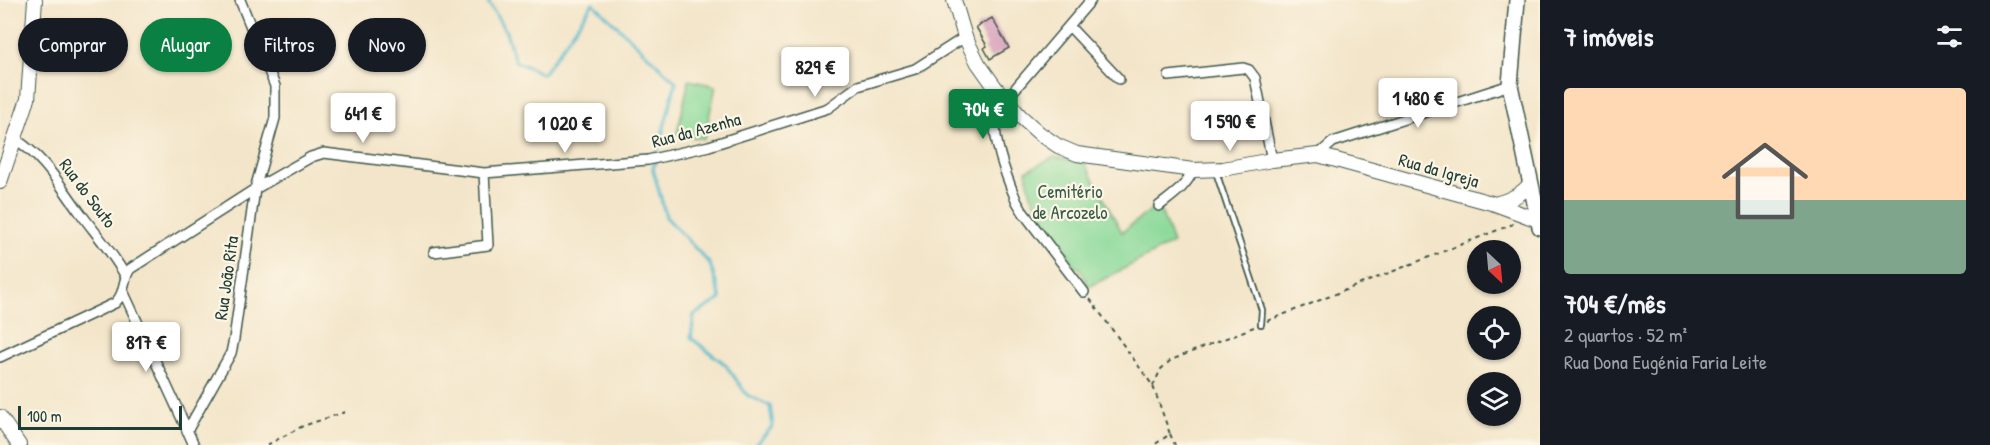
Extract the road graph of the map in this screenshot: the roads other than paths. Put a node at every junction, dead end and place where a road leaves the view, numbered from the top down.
1 (35, 0) edge
2 (240, 0) edge
3 (956, 0) edge
4 (1091, 0) edge
5 (1517, 0) edge
6 (1069, 26) junction
7 (965, 37) junction
8 (1169, 76) dead end
9 (1119, 79) dead end
10 (1510, 85) junction
11 (1006, 99) junction
12 (15, 139) junction
13 (1318, 155) junction
14 (1272, 160) junction
15 (1215, 169) junction
16 (1193, 170) junction
17 (484, 173) junction
18 (0, 182) edge
19 (1530, 184) junction
20 (255, 189) junction
21 (1495, 204) junction
22 (1159, 206) dead end
23 (1534, 221) edge
24 (434, 252) dead end
25 (125, 275) junction
26 (123, 291) junction
27 (1084, 292) road end
28 (1261, 324) road end
29 (0, 357) edge
30 (0, 417) edge
31 (188, 431) junction
32 (19, 445) edge
33 (194, 445) edge

1 - 12 street
2 - 20 street, Rua João Rita
3 - 7 street, Rua da Igreja
4 - 6 street
5 - 10 main road
6 - 9 street
6 - 11 street
7 - 11 street, Rua da Igreja
7 - 17 street, Rua da Azenha
8 - 14 street
10 - 13 street
10 - 19 main road
11 - 16 street, Rua da Igreja
11 - 27 street
12 - 18 street
12 - 25 street, Rua do Souto
13 - 14 street, Rua da Igreja
13 - 21 street, Rua da Igreja
14 - 15 street, Rua da Igreja
15 - 16 street, Rua da Igreja
15 - 28 lane
16 - 22 street
17 - 20 street, Rua da Azenha
17 - 24 street
19 - 21 street, Rua da Igreja
19 - 23 main road
20 - 25 street, Rua da Azenha
20 - 31 street, Rua João Rita
21 - 23 street, Rua da Igreja
25 - 26 street
26 - 29 street
26 - 31 street
30 - 32 street
31 - 33 street

